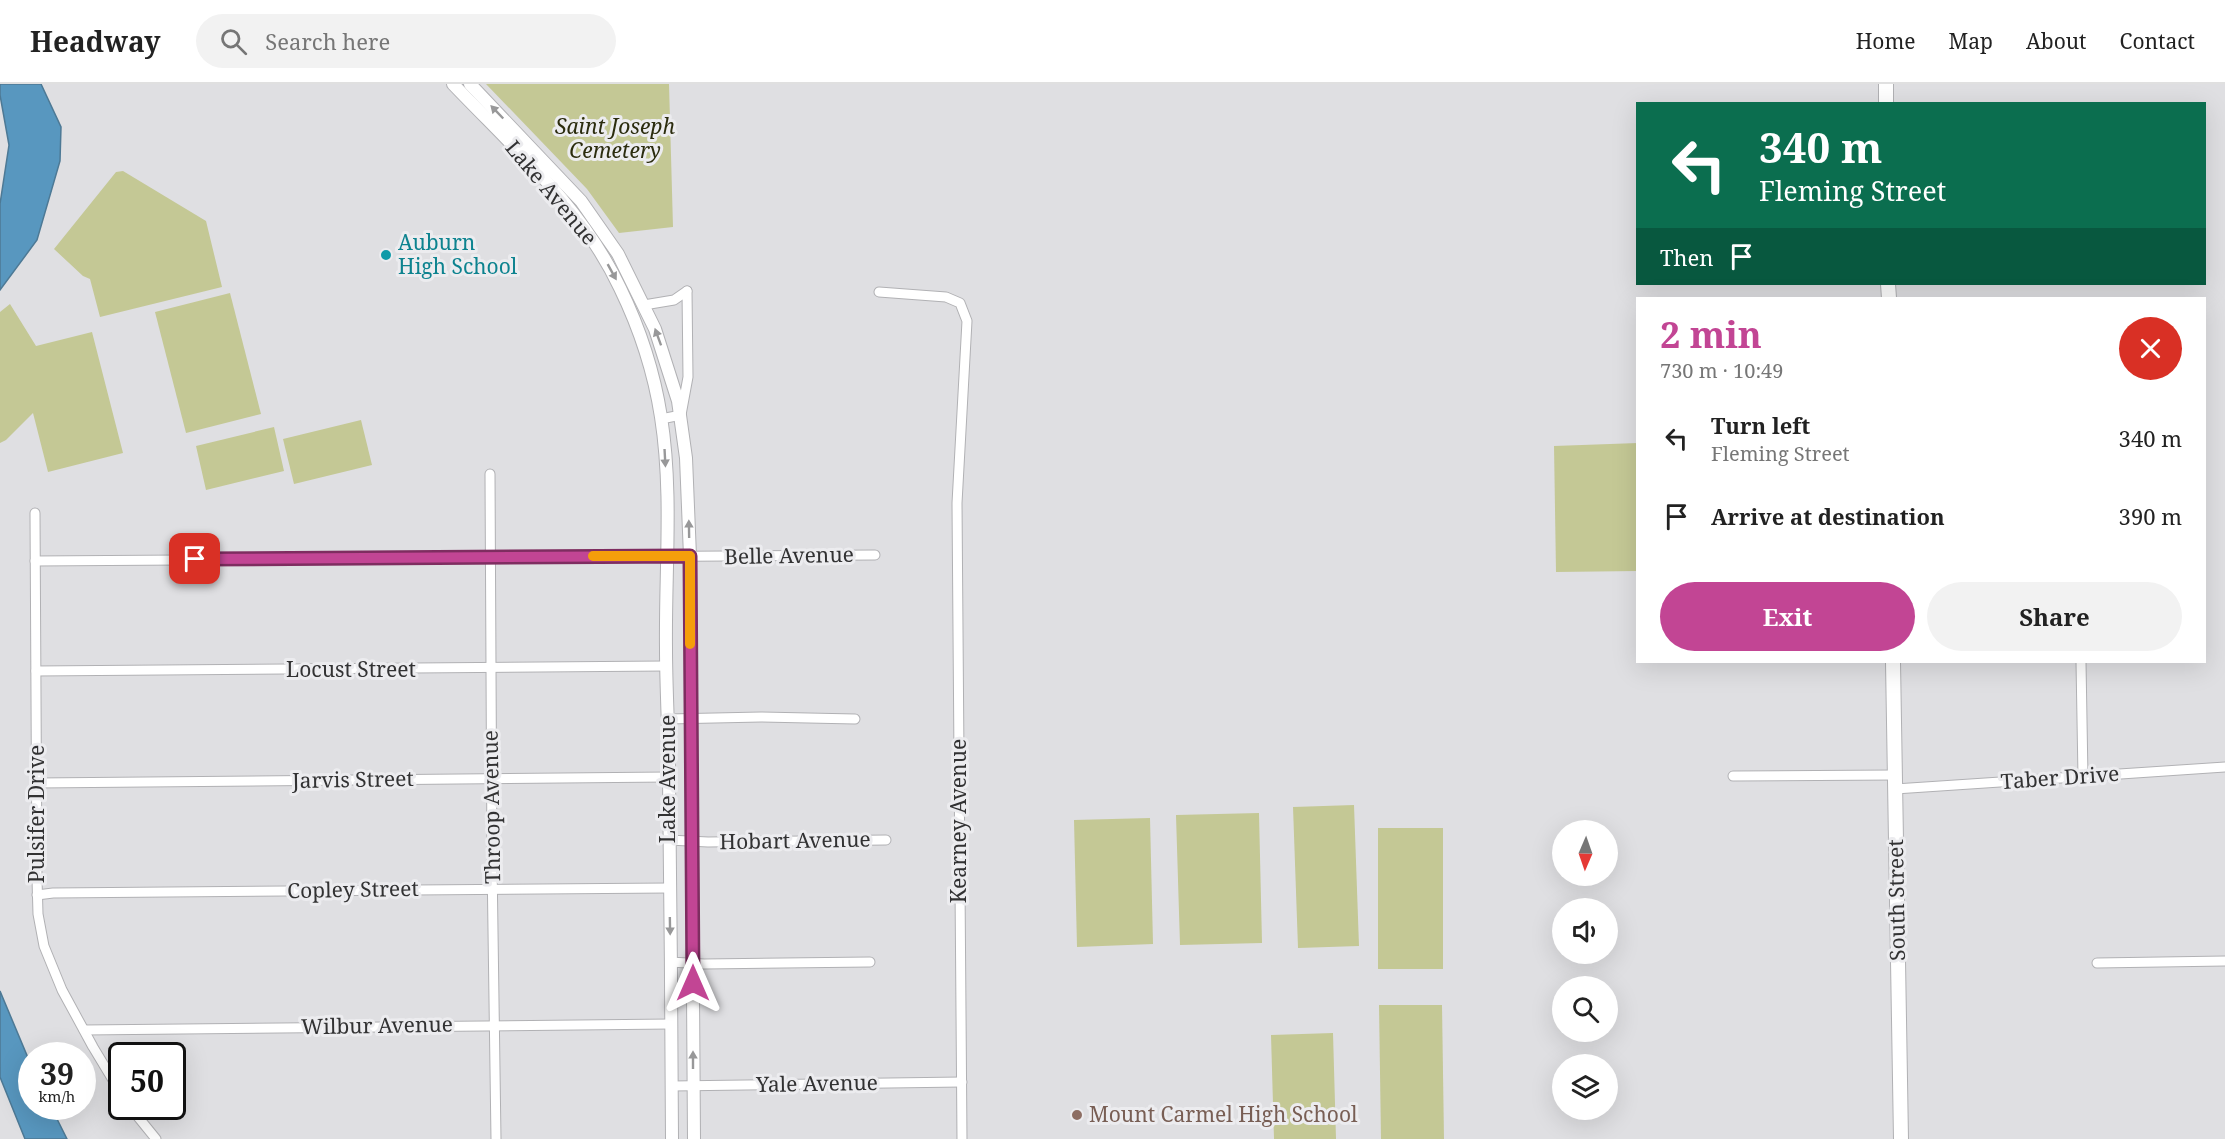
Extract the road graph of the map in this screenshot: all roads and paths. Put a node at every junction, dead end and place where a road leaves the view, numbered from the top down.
1 (453, 84) edge
2 (470, 84) edge
3 (1886, 84) edge
4 (1886, 102) edge
5 (879, 292) dead end
6 (644, 305) junction
7 (681, 415) junction
8 (661, 418) junction
9 (490, 474) dead end
10 (35, 513) dead end
11 (875, 555) dead end
12 (667, 556) junction
13 (690, 556) junction
14 (492, 557) junction
15 (36, 561) junction
16 (1893, 663) edge
17 (2081, 663) edge
18 (666, 666) junction
19 (491, 669) junction
20 (36, 671) junction
21 (691, 718) junction
22 (668, 719) junction
23 (855, 719) dead end
24 (2225, 767) edge
25 (1733, 776) dead end
26 (669, 777) junction
27 (2083, 777) junction
28 (492, 779) junction
29 (1895, 782) junction
30 (37, 783) junction
31 (669, 840) junction
32 (886, 840) dead end
33 (692, 842) junction
34 (669, 888) junction
35 (493, 890) junction
36 (37, 895) junction
37 (2225, 961) edge
38 (670, 962) junction
39 (870, 962) dead end
40 (693, 963) junction
41 (2097, 963) dead end
42 (671, 1024) junction
43 (495, 1025) junction
44 (84, 1030) junction
45 (108, 1071) edge
46 (962, 1082) junction
47 (694, 1085) junction
48 (672, 1086) junction
49 (141, 1120) edge
50 (156, 1139) edge
51 (496, 1139) edge
52 (672, 1139) edge
53 (694, 1139) edge
54 (962, 1139) edge
55 (1901, 1139) edge

1 -> 8 main road, Lake Avenue
6 -> 2 main road, Lake Avenue
3 - 4 main road
5 - 46 street, Kearney Avenue
7 -> 6 main road, Lake Avenue
6 - 7 street, Lake Avenue
7 - 8 street
13 -> 7 main road, Lake Avenue
8 -> 12 main road, Lake Avenue
9 - 14 street, Throop Avenue
10 - 15 street, Pulsifer Drive
11 - 13 street, Belle Avenue
12 - 13 street, Belle Avenue
12 - 14 street, Belle Avenue
12 - 18 main road, Lake Avenue
13 - 21 main road, Lake Avenue
14 - 15 street, Belle Avenue
14 - 19 street, Throop Avenue
15 - 20 street, Pulsifer Drive
16 - 29 main road, South Street
17 - 27 street
18 - 19 street, Locust Street
18 - 22 main road, Lake Avenue
19 - 20 street, Locust Street
19 - 28 street, Throop Avenue
20 - 30 street, Pulsifer Drive
21 - 22 street
21 - 23 street
21 - 33 main road, Lake Avenue
22 - 26 main road, Lake Avenue
24 - 27 street, Taber Drive
25 - 29 street, Taber Drive
26 - 28 street, Jarvis Street
26 - 31 main road, Lake Avenue
27 - 29 street, Taber Drive
28 - 30 street, Jarvis Street
28 - 35 street, Throop Avenue
29 - 55 main road, South Street
30 - 36 street, Pulsifer Drive
31 - 33 street, Hobart Avenue
31 - 34 main road, Lake Avenue
32 - 33 street, Hobart Avenue
33 - 40 main road, Lake Avenue
34 - 35 street, Copley Street
34 -> 38 main road, Lake Avenue
35 - 36 street, Copley Street
35 - 43 street, Throop Avenue
36 - 44 street, Pulsifer Drive
37 - 41 street
38 - 40 street
38 - 42 main road, Lake Avenue
39 - 40 street
47 -> 40 main road, Lake Avenue
42 - 43 street, Wilbur Avenue
42 - 48 main road, Lake Avenue
43 - 44 street, Wilbur Avenue
43 - 51 street, Throop Avenue
44 - 45 street, Pulsifer Drive
46 - 47 street, Yale Avenue
46 - 54 street, Kearney Avenue
47 - 48 street, Yale Avenue
47 - 53 main road, Lake Avenue
48 - 52 main road, Lake Avenue
49 - 50 street

